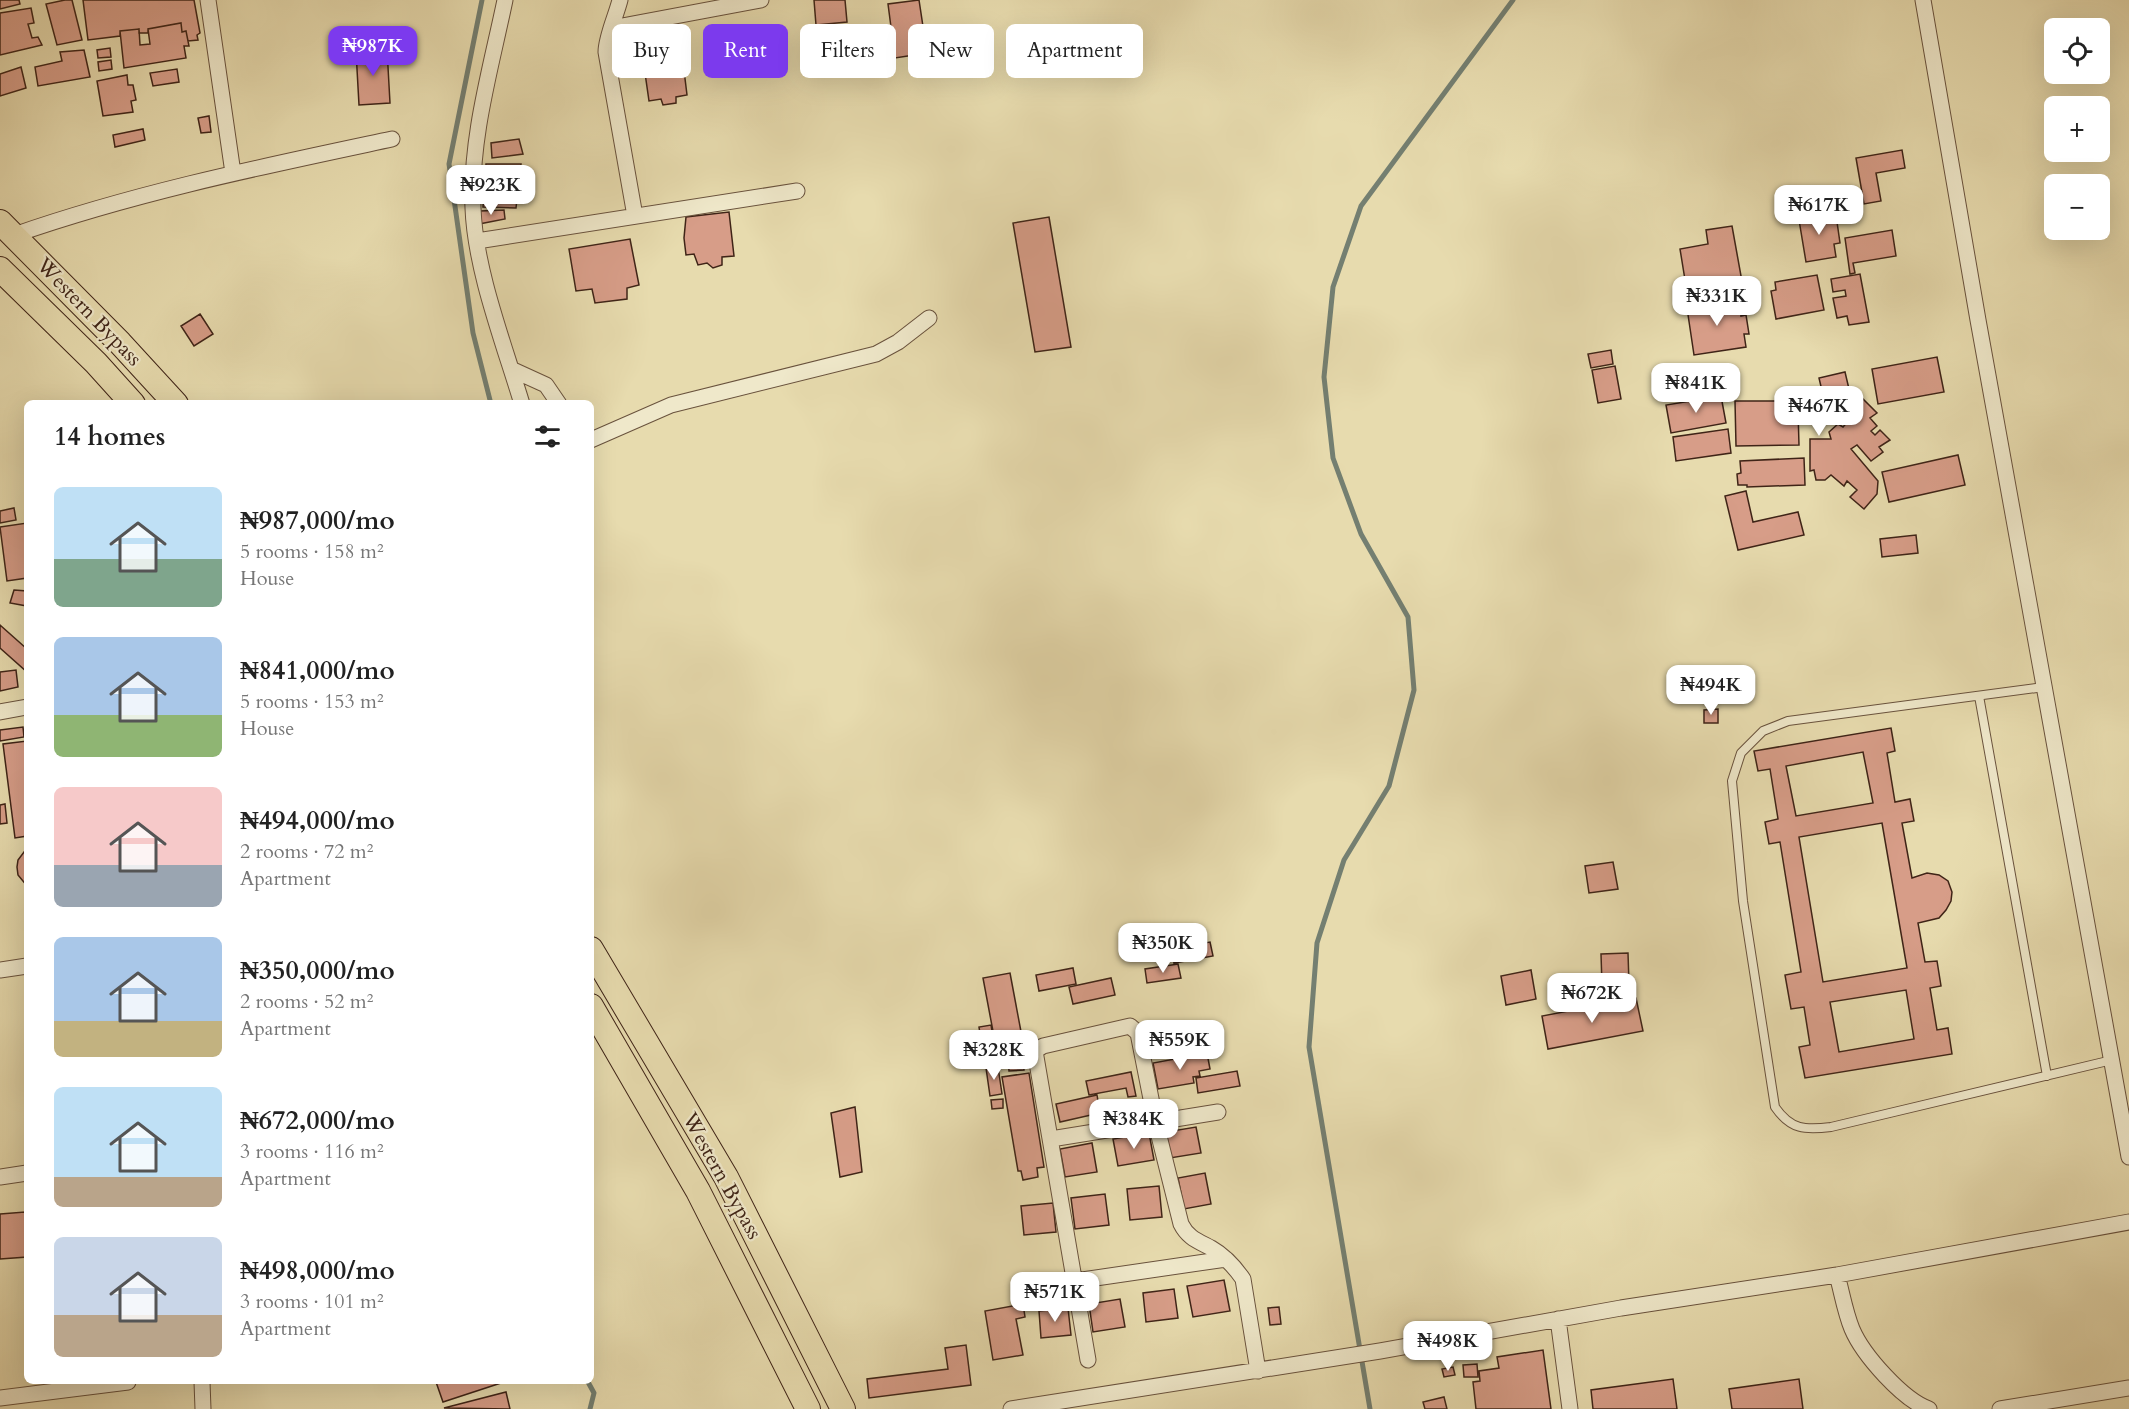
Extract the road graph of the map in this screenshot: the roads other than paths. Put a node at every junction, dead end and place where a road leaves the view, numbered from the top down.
1 (208, 0) edge
2 (505, 0) edge
3 (620, 0) edge
4 (761, 0) edge
5 (1923, 0) edge
6 (611, 32) junction
7 (392, 139) dead end
8 (233, 173) junction
9 (797, 191) dead end
10 (635, 216) junction
11 (7, 229) edge
12 (477, 241) junction
13 (0, 269) edge
14 (929, 318) dead end
15 (511, 369) junction
16 (129, 400) edge
17 (172, 400) edge
18 (521, 400) edge
19 (556, 400) edge
20 (594, 439) edge
21 (2044, 687) junction
22 (1979, 696) junction
23 (24, 708) edge
24 (0, 712) edge
25 (594, 954) edge
26 (24, 966) edge
27 (0, 970) edge
28 (594, 1011) edge
29 (2112, 1060) junction
30 (2047, 1076) junction
31 (1218, 1112) dead end
32 (1156, 1124) junction
33 (1051, 1139) junction
34 (2129, 1157) edge
35 (24, 1174) edge
36 (0, 1178) edge
37 (2129, 1222) edge
38 (1226, 1258) junction
39 (1837, 1275) junction
40 (1075, 1281) junction
41 (1558, 1319) junction
42 (1088, 1360) dead end
43 (1258, 1371) junction
44 (83, 1384) edge
45 (202, 1384) edge
46 (2129, 1388) edge
47 (0, 1398) edge
48 (203, 1409) edge
49 (808, 1409) edge
50 (843, 1409) edge
51 (1011, 1409) edge
52 (1570, 1409) edge
53 (1929, 1409) edge
54 (2000, 1409) edge

1 - 8 street
2 - 12 street
3 - 6 street
4 - 6 street
5 - 21 street
6 - 10 street
7 - 8 street
8 - 11 street
9 - 10 street
10 - 12 street
11 - 17 main road, Western Bypass
12 - 15 street
13 - 16 main road, Western Bypass
14 - 20 street
15 - 18 street
15 - 19 street
21 - 22 lane
21 - 29 street
22 - 30 lane
22 - 30 lane
23 - 24 street
25 - 50 main road, Western Bypass
26 - 27 street
28 - 49 main road, Western Bypass
29 - 30 lane
29 - 34 street
31 - 32 street
32 - 33 street
32 - 33 street
32 - 38 street
33 - 40 street
35 - 36 street
37 - 39 street
38 - 40 street
38 - 43 street
39 - 41 street
39 - 53 street
40 - 42 street
41 - 43 street
41 - 52 street
43 - 51 street
44 - 47 street
45 - 48 street
46 - 54 street

